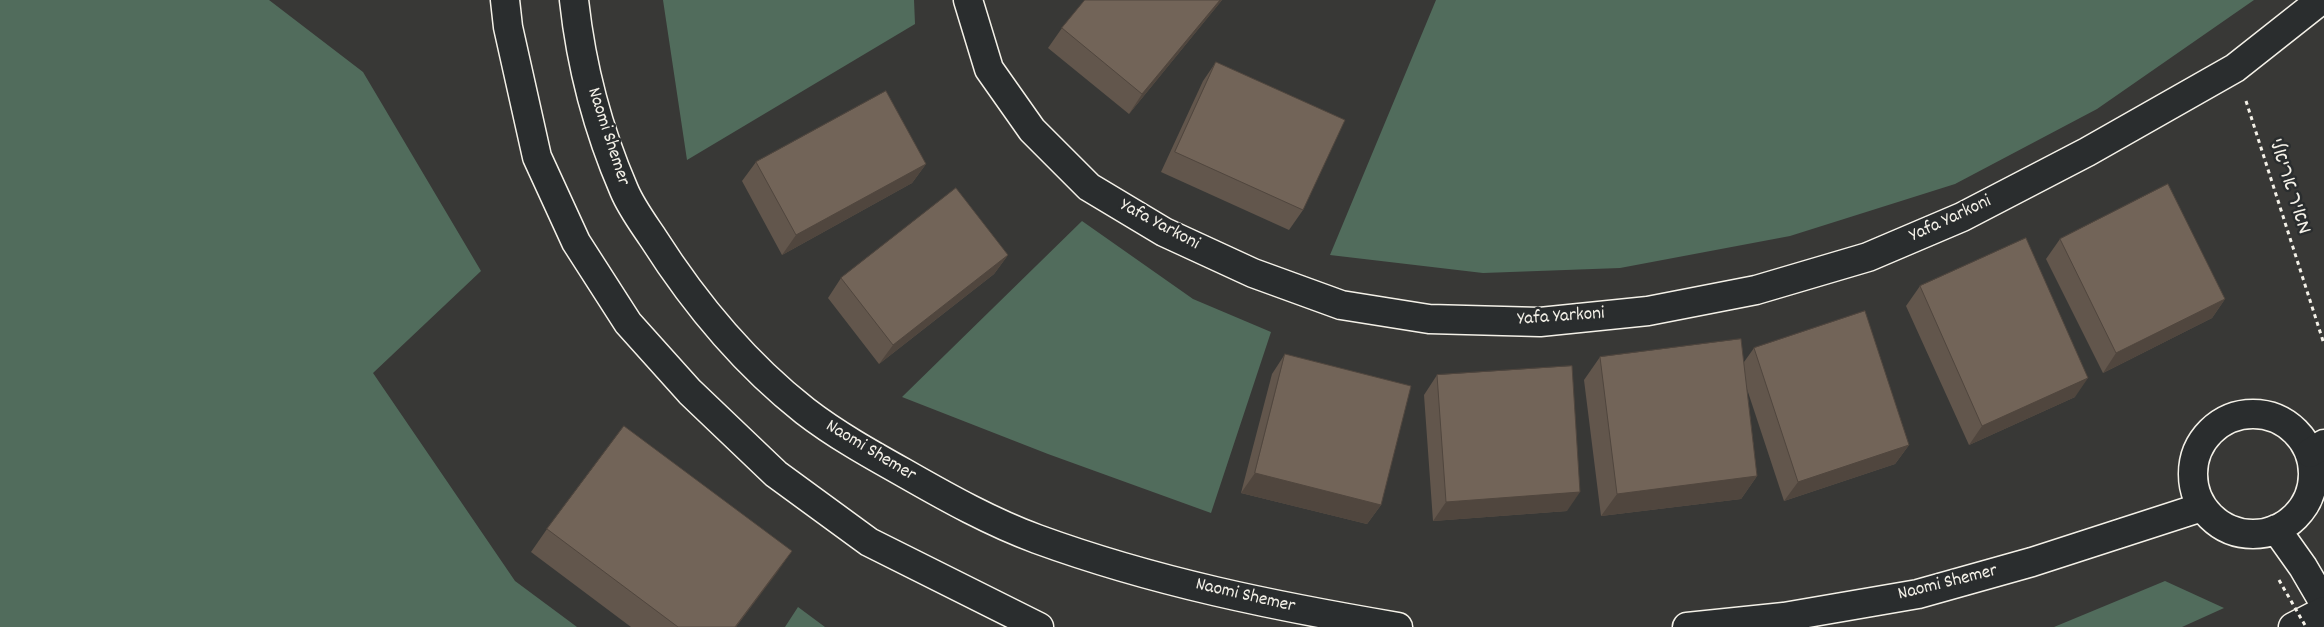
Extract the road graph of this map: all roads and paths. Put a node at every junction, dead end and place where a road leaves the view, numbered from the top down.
1 (505, 0) edge
2 (574, 0) edge
3 (968, 0) edge
4 (2321, 0) edge
5 (2236, 68) junction
6 (2324, 344) edge
7 (2317, 448) edge
8 (2202, 507) junction
9 (2276, 529) junction
10 (2279, 580) dead end
11 (2324, 603) edge
12 (2324, 611) edge
13 (1039, 627) edge
14 (1398, 627) edge
15 (1687, 627) edge
16 (2294, 627) edge
17 (2306, 627) edge

1 - 13 street
2 - 14 street, Naomi Shemer
3 - 5 street, Yafa Yarkoni
4 - 5 street, Yafa Yarkoni
5 - 6 path, מאיר אריאלי
7 - 8 street
7 - 9 street
8 - 9 street
8 - 15 street, Naomi Shemer
9 - 11 street
10 - 17 path, bridge
12 - 16 street

